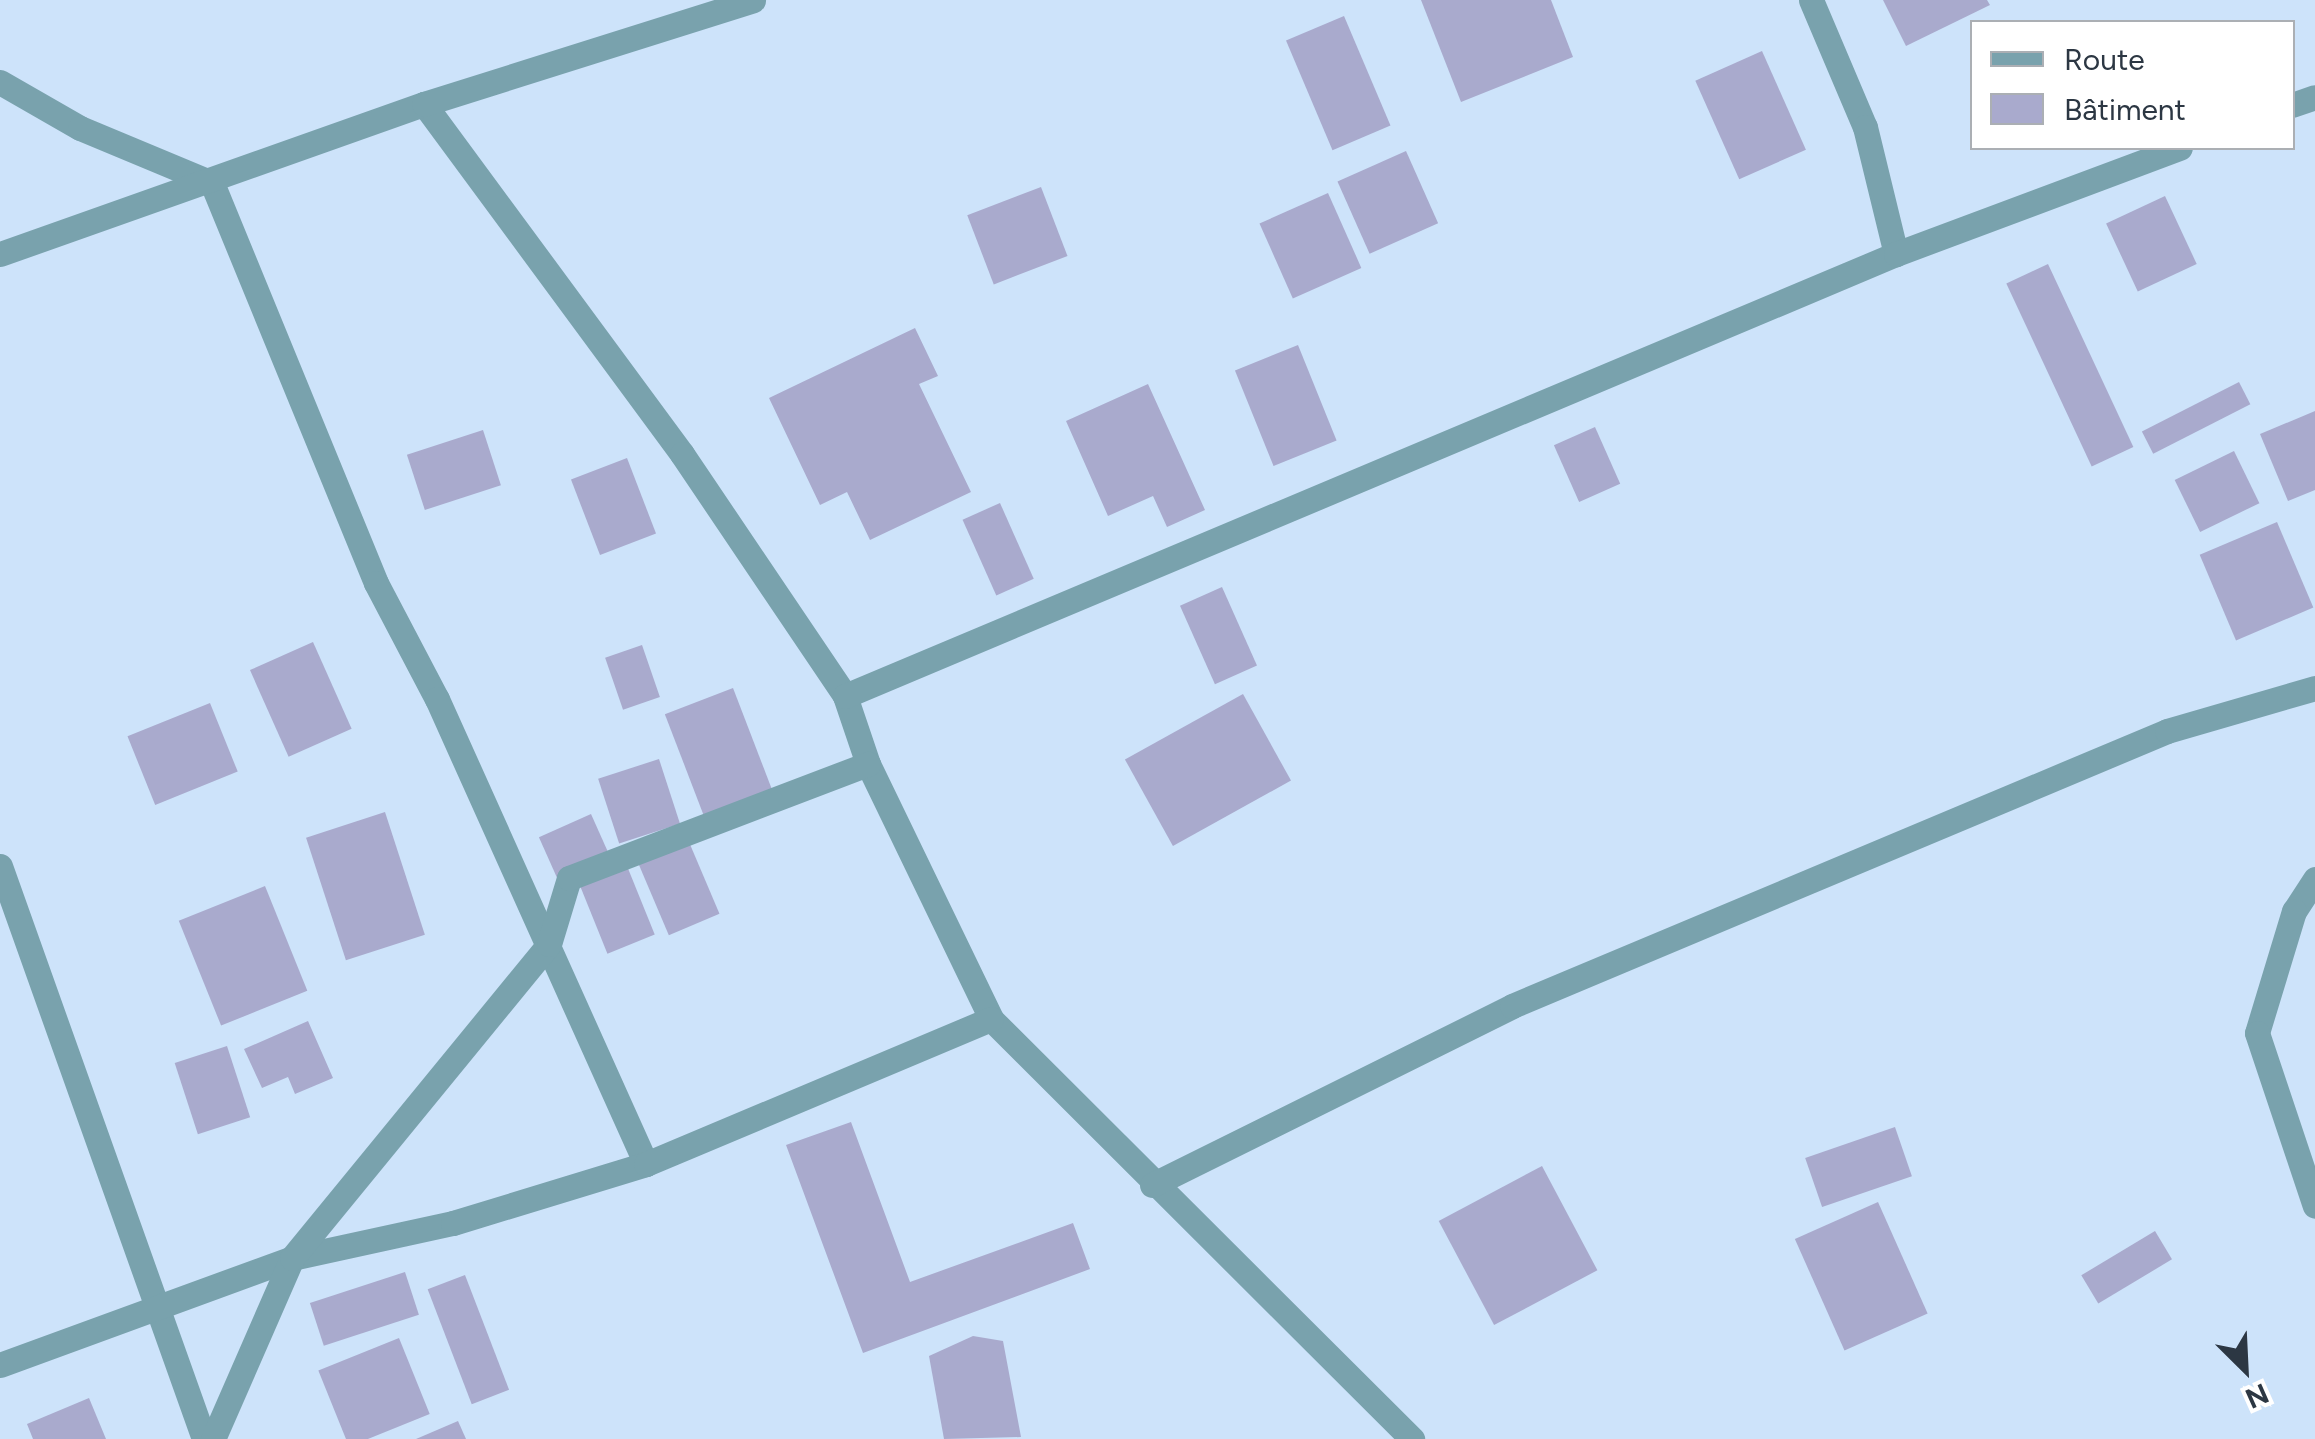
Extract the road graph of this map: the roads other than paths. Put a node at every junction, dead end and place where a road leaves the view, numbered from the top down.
1 (1811, 0) edge
2 (746, 1) edge
3 (0, 82) edge
4 (424, 104) junction
5 (2175, 150) edge
6 (212, 183) junction
7 (0, 254) edge
8 (1896, 254) junction
9 (2315, 688) edge
10 (844, 696) junction
11 (868, 764) junction
12 (0, 866) edge
13 (2315, 879) edge
14 (549, 944) junction
15 (991, 1019) junction
16 (646, 1164) junction
17 (1152, 1185) junction
18 (2315, 1206) edge
19 (292, 1258) junction
20 (154, 1312) junction
21 (0, 1365) edge
22 (204, 1439) edge
23 (213, 1439) edge
24 (1412, 1439) edge

1 - 8 street
2 - 4 street
3 - 6 street
4 - 6 street
4 - 10 street
5 - 8 street
6 - 7 street
6 - 14 street
8 - 10 street
9 - 17 street
10 - 11 street
11 - 14 street
11 - 15 street
12 - 20 street
13 - 18 street
14 - 16 street
14 - 19 street
15 - 16 street
15 - 17 street
16 - 19 street
17 - 24 street
19 - 20 street
19 - 23 street
20 - 21 street
20 - 22 street

